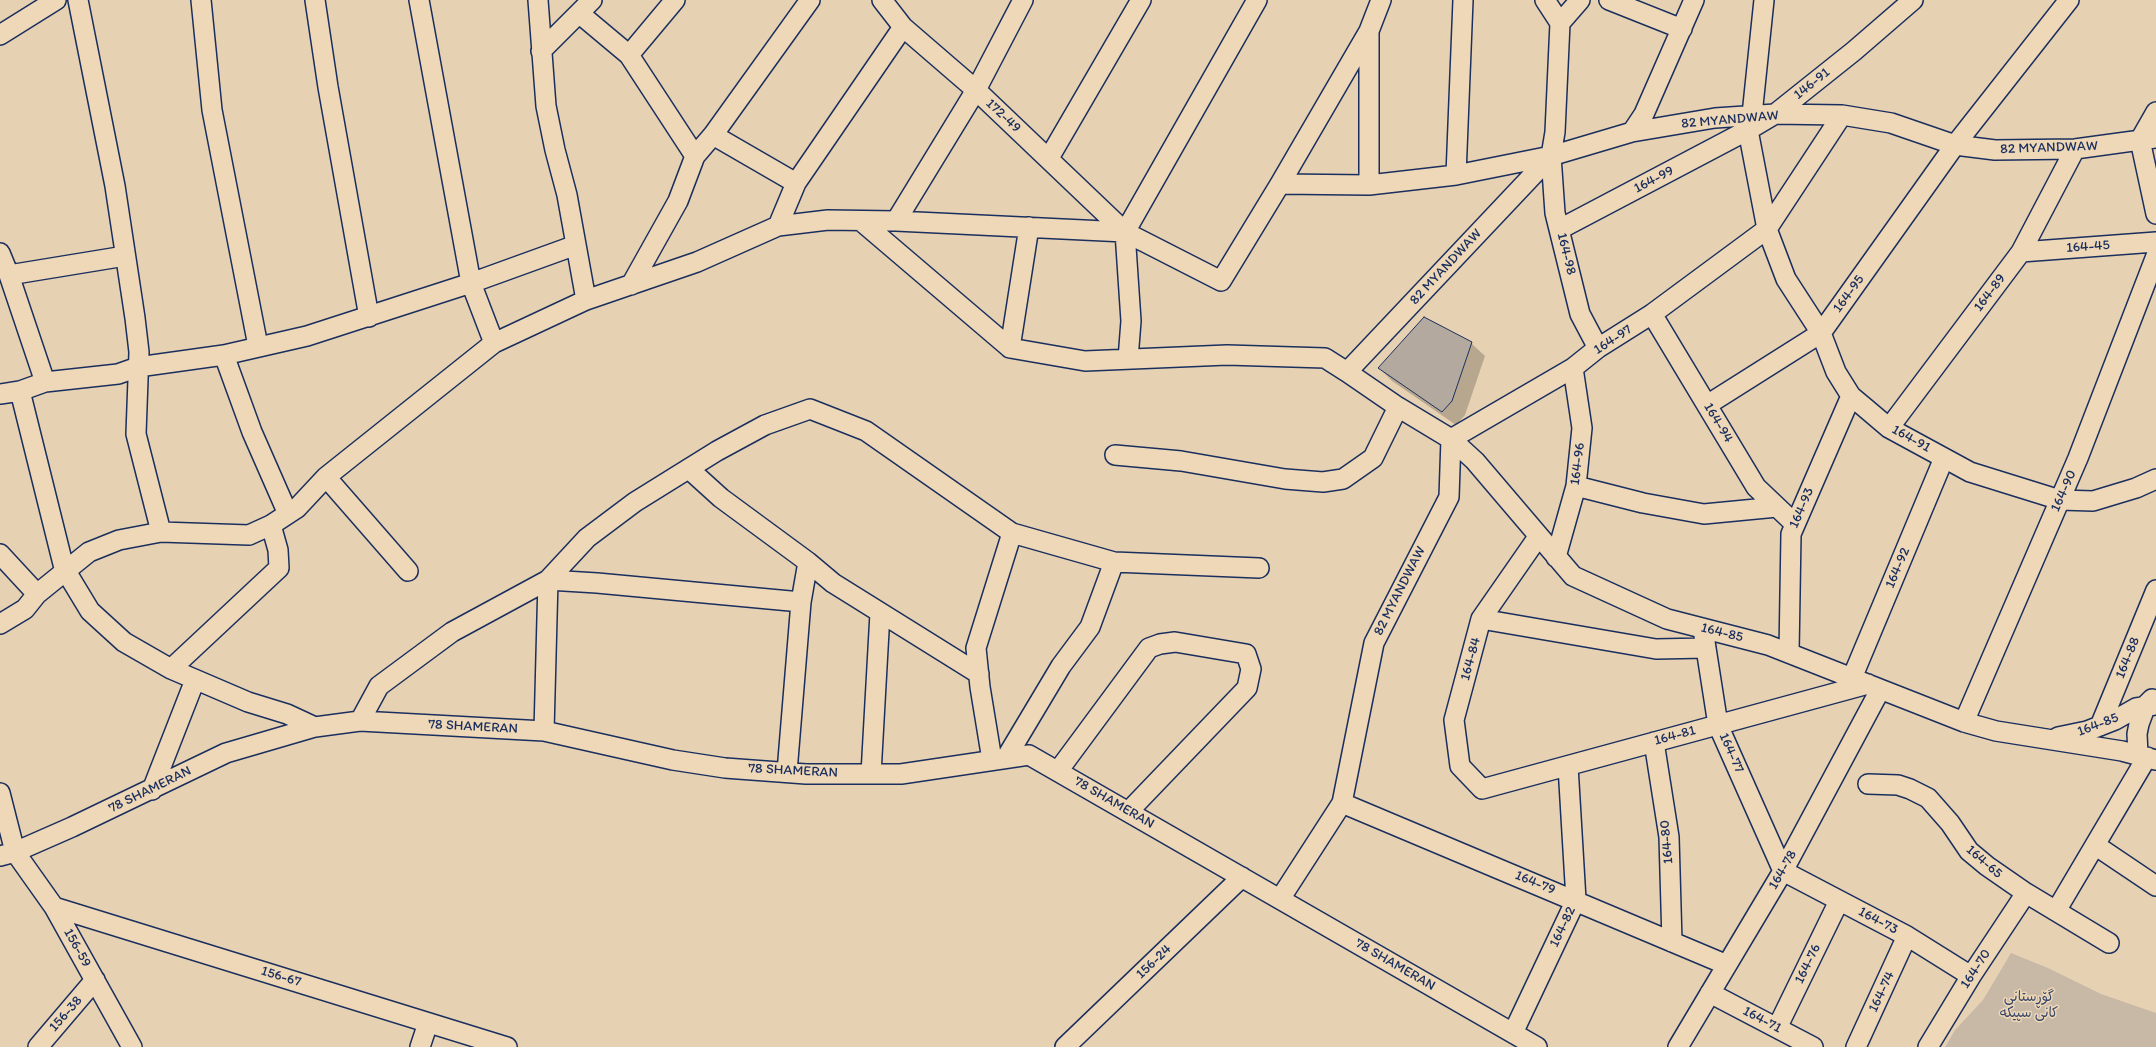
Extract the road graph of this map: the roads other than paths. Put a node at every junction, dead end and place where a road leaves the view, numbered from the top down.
1 (56, 0) edge
2 (78, 0) edge
3 (201, 0) edge
4 (315, 0) edge
5 (419, 0) edge
6 (538, 0) edge
7 (592, 0) edge
8 (675, 0) edge
9 (810, 0) edge
10 (882, 0) edge
11 (1023, 0) edge
12 (1141, 0) edge
13 (1257, 0) edge
14 (1381, 0) edge
15 (1463, 0) edge
16 (1545, 0) edge
17 (1580, 0) edge
18 (1609, 0) edge
19 (1694, 0) edge
20 (1764, 0) edge
21 (1913, 0) edge
22 (2069, 0) edge
23 (580, 14) junction
24 (1560, 23) junction
25 (903, 27) junction
26 (1682, 29) junction
27 (1369, 31) junction
28 (0, 34) edge
29 (541, 52) junction
30 (629, 55) junction
31 (976, 90) junction
32 (2156, 112) edge
33 (1775, 114) junction
34 (1842, 115) junction
35 (1750, 122) junction
36 (1632, 132) junction
37 (713, 135) junction
38 (2148, 139) edge
39 (1955, 145) junction
40 (2075, 149) junction
41 (695, 156) junction
42 (1551, 156) junction
43 (1049, 158) junction
44 (1456, 175) junction
45 (796, 183) junction
46 (1280, 184) junction
47 (1369, 185) junction
48 (2156, 214) edge
49 (861, 221) junction
50 (896, 221) junction
51 (778, 226) junction
52 (1029, 227) junction
53 (1560, 229) junction
54 (1766, 229) junction
55 (1125, 232) junction
56 (2156, 242) edge
57 (576, 245) junction
58 (2021, 252) junction
59 (0, 253) edge
60 (125, 256) junction
61 (2156, 256) edge
62 (9, 275) junction
63 (471, 283) junction
64 (631, 285) junction
65 (586, 300) junction
66 (1652, 314) junction
67 (369, 317) junction
68 (1821, 333) junction
69 (494, 343) junction
70 (258, 346) junction
71 (1010, 348) junction
72 (1598, 348) junction
73 (224, 355) junction
74 (1128, 359) junction
75 (138, 367) junction
76 (1573, 368) junction
77 (1347, 372) junction
78 (45, 382) junction
79 (20, 390) junction
80 (0, 394) edge
81 (1851, 396) junction
82 (1708, 405) junction
83 (1398, 407) junction
84 (1889, 428) junction
85 (1451, 439) junction
86 (1115, 455) dead end
87 (1944, 458) junction
88 (689, 469) junction
89 (326, 477) junction
90 (2156, 479) edge
91 (1576, 486) junction
92 (2060, 500) junction
93 (1777, 507) junction
94 (288, 514) junction
95 (1795, 524) junction
96 (271, 525) junction
97 (161, 532) junction
98 (1012, 533) junction
99 (1538, 537) junction
100 (0, 554) edge
101 (1556, 557) junction
102 (808, 562) junction
103 (1114, 562) junction
104 (1259, 568) dead end
105 (408, 571) dead end
106 (67, 572) junction
107 (548, 580) junction
108 (2156, 590) edge
109 (37, 594) junction
110 (801, 602) junction
111 (880, 613) junction
112 (1481, 619) junction
113 (0, 624) edge
114 (1703, 629) junction
115 (1706, 648) junction
116 (1789, 653) junction
117 (170, 670) junction
118 (979, 674) junction
119 (195, 680) junction
120 (1867, 684) junction
121 (2153, 702) edge
122 (360, 721) junction
123 (1964, 722) junction
124 (1718, 725) junction
125 (2100, 726) junction
126 (315, 727) junction
127 (544, 731) junction
128 (2049, 739) junction
129 (1654, 742) junction
130 (2150, 757) edge
131 (999, 759) junction
132 (1568, 766) junction
133 (1058, 771) junction
134 (787, 772) junction
135 (871, 774) junction
136 (1868, 784) dead end
137 (1482, 789) joint
138 (152, 790) junction
139 (0, 793) edge
140 (1342, 804) junction
141 (1128, 812) junction
142 (2095, 845) junction
143 (8, 854) edge
144 (0, 870) edge
145 (1783, 871) junction
146 (1242, 877) junction
147 (2156, 886) edge
148 (2026, 893) junction
149 (1280, 899) junction
150 (1576, 900) junction
151 (1839, 901) junction
152 (54, 907) junction
153 (2056, 911) junction
154 (1907, 936) junction
155 (1672, 942) junction
156 (2109, 943) dead end
157 (1727, 965) junction
158 (1971, 976) junction
159 (95, 980) junction
160 (1710, 993) junction
161 (428, 1023) junction
162 (1777, 1028) junction
163 (1513, 1033) junction
164 (38, 1047) edge
165 (132, 1047) edge
166 (420, 1047) edge
167 (507, 1047) edge
168 (1065, 1047) edge
169 (1537, 1047) edge
170 (1678, 1047) edge
171 (1813, 1047) edge
172 (1856, 1047) edge
173 (1928, 1047) edge

1 - 28 street
2 - 60 street
3 - 70 street
4 - 67 street
5 - 63 street
6 - 29 street
7 - 23 street
8 - 30 street
9 - 37 street
10 - 25 street, 172-49
11 - 31 street
12 - 43 street
13 - 55 street
14 - 27 street
15 - 44 street
16 - 24 street
17 - 24 street
18 - 26 street
19 - 26 street
20 - 35 street
21 - 33 street, 146-91
22 - 39 street, 164-95
23 - 29 street
23 - 30 street
24 - 42 street, 164-98
25 - 31 street, 172-49
25 - 45 street
26 - 36 street
27 - 46 street
27 - 47 street
29 - 57 street
30 - 41 street
31 - 43 street, 172-49
31 - 50 street
32 - 38 street
33 - 34 street, 82 MYANDWAW
33 - 35 street, 146-91
34 - 39 street, 82 MYANDWAW
34 - 54 street, 164-97
35 - 36 street, 82 MYANDWAW
35 - 53 street, 164-99
35 - 54 street
36 - 42 street, 82 MYANDWAW
37 - 41 street
37 - 45 street
38 - 40 street, 82 MYANDWAW
38 - 48 street
39 - 40 street, 82 MYANDWAW
39 - 68 street, 164-95
40 - 58 street, 164-89
41 - 64 street
42 - 44 street
42 - 53 street, 164-98
42 - 77 street, 82 MYANDWAW
43 - 55 street, 172-49
44 - 47 street
45 - 51 street
46 - 47 street
46 - 55 street
49 - 50 street
49 - 51 street
49 - 71 street
50 - 52 street
51 - 64 street
52 - 55 street
52 - 71 street
53 - 72 street, 164-98
54 - 66 street, 164-97
54 - 68 street, 164-91
55 - 74 street
56 - 58 street, 164-45
57 - 63 street
57 - 65 street
58 - 84 street, 164-89
59 - 62 street
60 - 62 street
60 - 75 street
61 - 92 street, 164-90
62 - 78 street
63 - 67 street
63 - 69 street
64 - 65 street
65 - 69 street
66 - 72 street, 164-97
66 - 82 street, 164-94
67 - 70 street
68 - 81 street, 164-91
68 - 82 street, 164-95
69 - 89 street
70 - 73 street
71 - 74 street
72 - 76 street, 164-97
73 - 75 street
73 - 94 street
74 - 77 street
75 - 78 street
75 - 97 street
76 - 85 street, 164-97
76 - 91 street, 164-96
77 - 83 street
78 - 79 street
79 - 80 street
79 - 106 street
81 - 84 street, 164-91
81 - 95 street, 164-93
82 - 93 street, 164-94
83 - 85 street
83 - 86 street
84 - 87 street, 164-91
85 - 99 street, 164-85
85 - 140 street, 82 MYANDWAW
87 - 92 street, 164-91
87 - 120 street, 164-92
88 - 98 street
88 - 102 street
88 - 107 street
89 - 94 street
89 - 105 street
90 - 92 street, 164-91
91 - 93 street, 164-93
91 - 101 street, 164-96
92 - 123 street, 164-90
93 - 95 street, 164-94
94 - 96 street
95 - 116 street, 164-93
96 - 97 street
96 - 117 street
97 - 106 street
98 - 103 street
98 - 118 street
99 - 101 street, 164-85
99 - 112 street, 164-84
100 - 109 street
101 - 114 street, 164-85
102 - 110 street
102 - 111 street
103 - 104 street
103 - 131 street
106 - 109 street
106 - 117 street
107 - 110 street
107 - 122 street
107 - 127 street
108 - 125 street, 164-88
109 - 113 street
110 - 134 street
111 - 118 street
111 - 135 street
112 - 115 street
112 - 137 street, 164-84
114 - 115 street, 164-77
114 - 116 street, 164-85
115 - 124 street, 164-77
116 - 120 street, 164-85
117 - 119 street
118 - 131 street
119 - 126 street
119 - 138 street
120 - 123 street, 164-85
120 - 124 street, 164-81
120 - 145 street, 164-78
121 - 125 street, 164-85
121 - 130 street
122 - 126 street, 78 SHAMERAN
122 - 127 street, 78 SHAMERAN
123 - 128 street, 164-85
124 - 129 street, 164-81
124 - 145 street, 164-77
125 - 128 street, 164-85
126 - 138 street, 78 SHAMERAN
127 - 134 street, 78 SHAMERAN
128 - 130 street, 164-85
129 - 132 street, 164-81
129 - 155 street, 164-80
130 - 142 street
131 - 133 street, 78 SHAMERAN
131 - 135 street, 78 SHAMERAN
132 - 137 street, 164-81
132 - 150 street, 164-82
133 - 141 street, 78 SHAMERAN
133 - 141 street
134 - 135 street, 78 SHAMERAN
136 - 148 street, 164-65
138 - 143 street, 78 SHAMERAN
139 - 143 street
140 - 149 street, 82 MYANDWAW
140 - 150 street, 164-79
141 - 146 street, 78 SHAMERAN
142 - 147 street
142 - 153 street
143 - 144 street
143 - 152 street, 156-59
145 - 151 street, 164-73
145 - 157 street, 164-78
146 - 149 street, 78 SHAMERAN
146 - 168 street, 156-24
148 - 153 street, 164-65
148 - 158 street, 164-70
149 - 163 street, 78 SHAMERAN
150 - 155 street, 164-79
150 - 163 street, 164-82
151 - 154 street, 164-73
151 - 162 street, 164-76
152 - 159 street, 156-59
152 - 161 street, 156-67
153 - 156 street, 164-65
154 - 158 street, 164-73
154 - 172 street, 164-74
155 - 157 street, 164-79
157 - 160 street, 164-78
158 - 173 street, 164-70
159 - 164 street, 156-38
159 - 165 street, 156-59
160 - 162 street, 164-71
160 - 170 street, 164-78
161 - 166 street
161 - 167 street, 156-67
162 - 171 street, 164-71
163 - 169 street, 78 SHAMERAN

